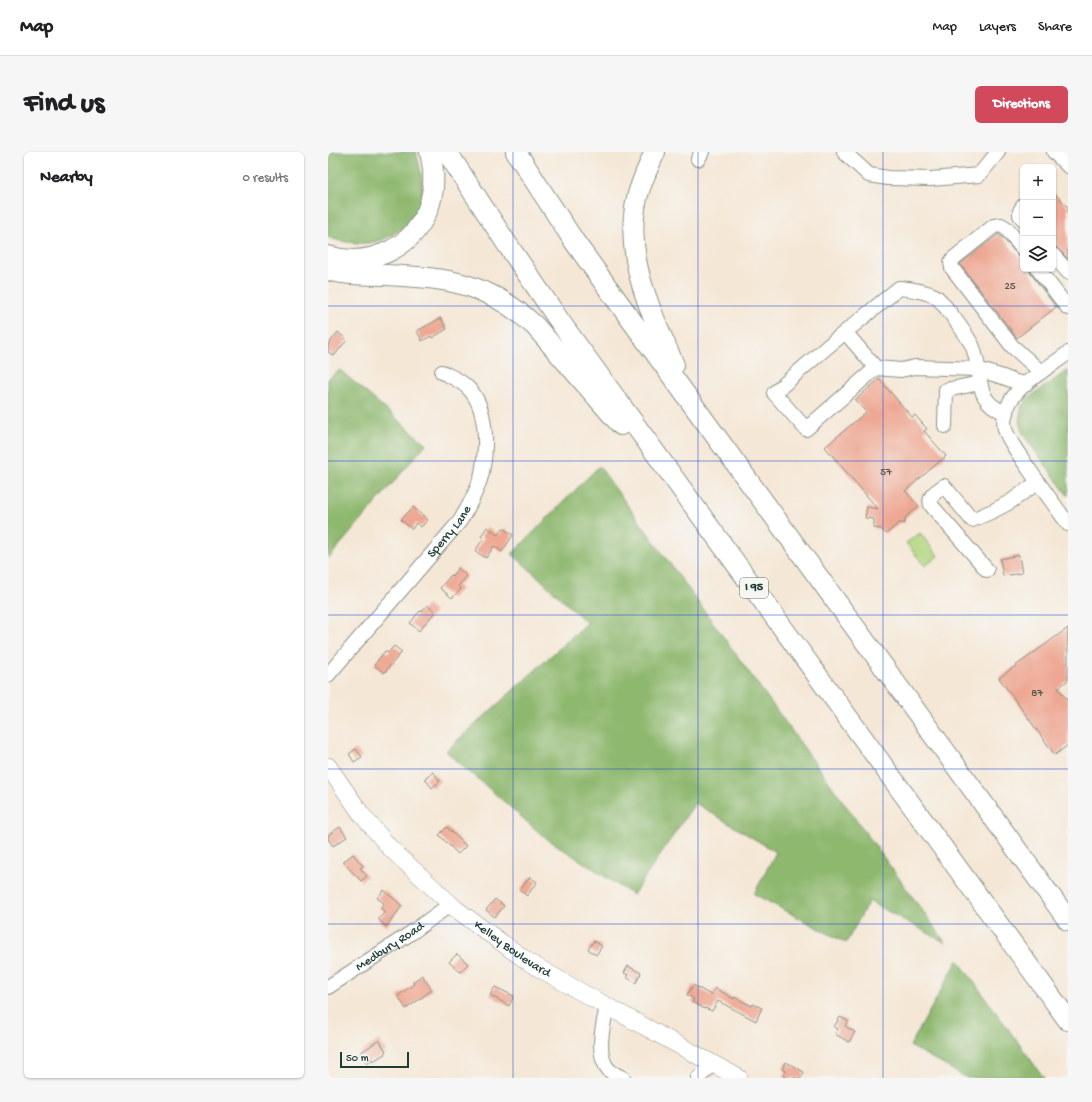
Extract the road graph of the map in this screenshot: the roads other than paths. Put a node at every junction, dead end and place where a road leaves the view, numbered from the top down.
1 (430, 152) edge
2 (447, 152) edge
3 (516, 152) edge
4 (655, 152) edge
5 (844, 152) edge
6 (998, 152) edge
7 (1020, 245) edge
8 (328, 256) edge
9 (1056, 258) edge
10 (328, 270) edge
11 (1040, 272) edge
12 (1068, 272) edge
13 (1068, 308) edge
14 (845, 332) junction
15 (1068, 353) edge
16 (876, 368) junction
17 (977, 369) junction
18 (442, 372) dead end
19 (1042, 372) junction
20 (980, 383) junction
21 (1026, 384) junction
22 (688, 398) junction
23 (1006, 413) junction
24 (945, 426) dead end
25 (672, 475) junction
26 (1038, 482) junction
27 (972, 520) junction
28 (1068, 524) edge
29 (955, 532) junction
30 (987, 570) dead end
31 (328, 675) edge
32 (328, 766) edge
33 (451, 904) junction
34 (1068, 920) edge
35 (328, 987) edge
36 (607, 1007) junction
37 (1068, 1020) edge
38 (713, 1064) junction
39 (623, 1078) edge
40 (698, 1078) edge
41 (739, 1078) edge

1 - 8 highway
2 - 25 highway, I 95
3 - 22 highway
4 - 22 highway
5 - 6 street
7 - 19 street
9 - 12 street
10 - 25 highway
11 - 13 street
14 - 16 street
14 - 16 street
14 - 17 street
15 - 19 street
16 - 17 street
17 - 20 street
17 - 21 street
18 - 31 street, Sperry Lane
19 - 21 street
20 - 23 street
20 - 24 street
21 - 23 street
22 - 34 highway
23 - 26 street
25 - 37 highway, I 95
26 - 27 street
26 - 28 street
27 - 29 street
27 - 29 street
29 - 30 street
32 - 33 main road, Kelley Boulevard
33 - 35 street, Medbury Road
33 - 36 main road, Kelley Boulevard
36 - 38 main road, Kelley Boulevard
36 - 39 street
38 - 40 street
38 - 41 main road, Kelley Boulevard

